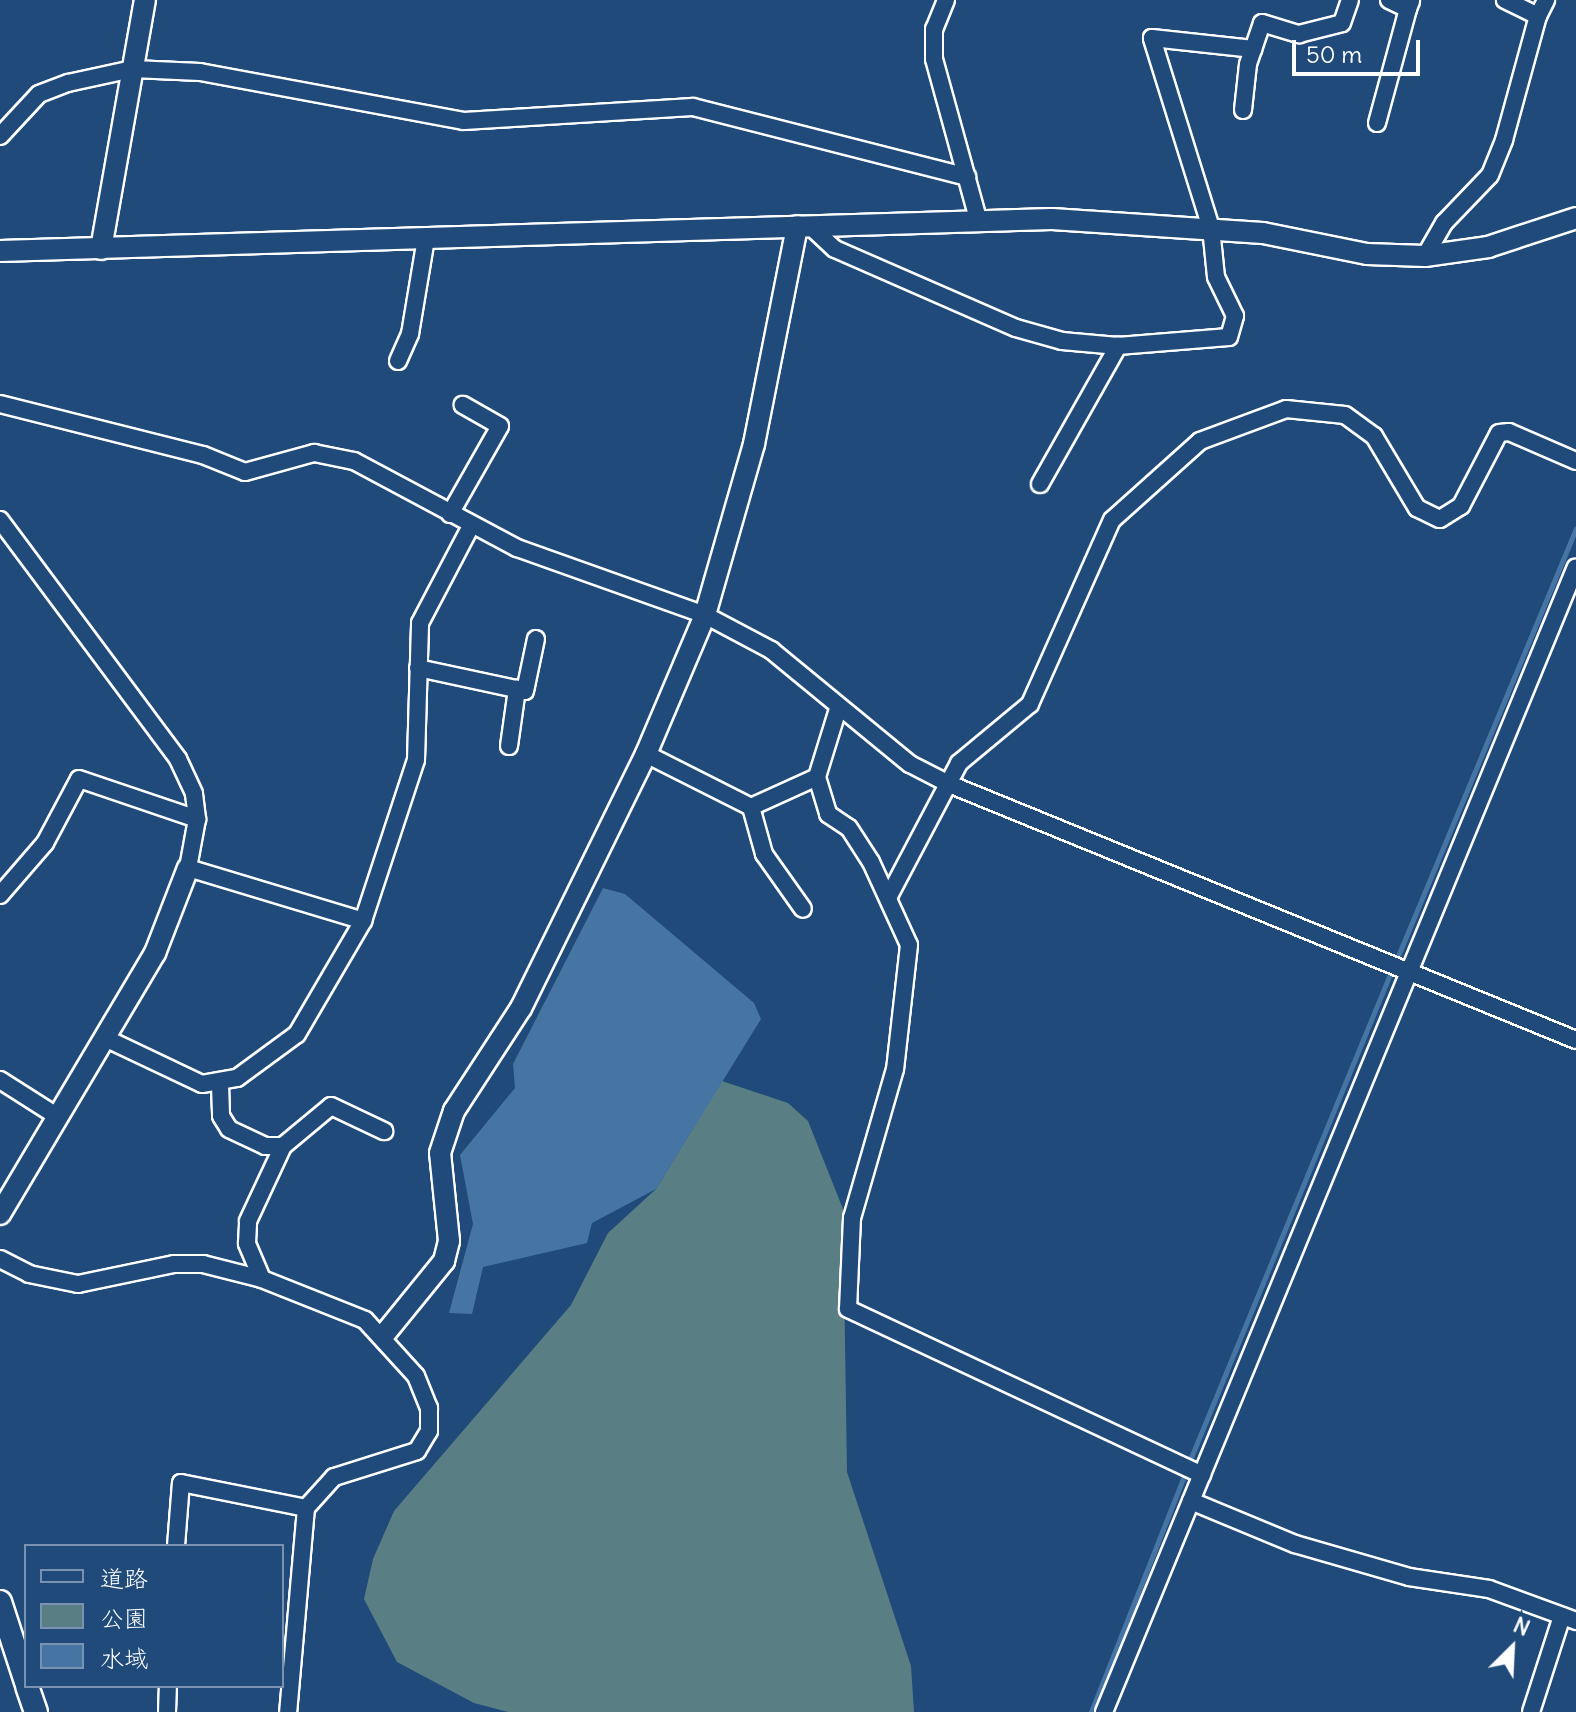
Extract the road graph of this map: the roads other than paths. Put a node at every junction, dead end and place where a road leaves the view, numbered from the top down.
1 (145, 0) edge
2 (946, 0) edge
3 (1350, 0) edge
4 (1389, 0) edge
5 (1505, 0) edge
6 (1546, 0) edge
7 (1410, 4) edge
8 (1538, 16) junction
9 (1253, 49) junction
10 (133, 69) junction
11 (1243, 110) dead end
12 (1377, 123) dead end
13 (0, 136) edge
14 (967, 177) junction
15 (1576, 218) edge
16 (978, 219) junction
17 (803, 226) junction
18 (1211, 228) junction
19 (426, 238) junction
20 (101, 249) junction
21 (0, 251) edge
22 (1425, 256) junction
23 (1118, 346) junction
24 (398, 361) dead end
25 (0, 404) edge
26 (463, 405) dead end
27 (1576, 461) edge
28 (1040, 484) dead end
29 (450, 514) junction
30 (0, 520) edge
31 (471, 526) junction
32 (1576, 567) edge
33 (705, 615) junction
34 (536, 639) dead end
35 (418, 668) junction
36 (517, 689) junction
37 (838, 709) junction
38 (509, 746) dead end
39 (646, 754) junction
40 (817, 777) junction
41 (949, 784) junction
42 (751, 807) junction
43 (197, 819) junction
44 (188, 868) junction
45 (0, 895) edge
46 (889, 896) junction
47 (803, 909) dead end
48 (363, 921) junction
49 (1410, 971) junction
50 (105, 1038) junction
51 (1576, 1040) edge
52 (0, 1080) edge
53 (220, 1085) junction
54 (58, 1117) junction
55 (384, 1131) dead end
56 (283, 1146) junction
57 (0, 1214) edge
58 (0, 1259) edge
59 (262, 1279) junction
60 (383, 1336) junction
61 (1202, 1475) junction
62 (1191, 1501) junction
63 (306, 1508) junction
64 (176, 1544) edge
65 (0, 1602) edge
66 (1569, 1619) edge
67 (24, 1675) edge
68 (28, 1688) edge
69 (168, 1688) edge
70 (36, 1712) edge
71 (167, 1712) edge
72 (288, 1712) edge
73 (1104, 1712) edge
74 (1531, 1712) edge

1 - 10 street
2 - 14 street
3 - 9 street
4 - 7 street
5 - 8 street
6 - 8 street
7 - 12 street
8 - 22 street
9 - 11 street
9 - 18 street
10 - 13 street
10 - 14 street
10 - 20 street
14 - 16 street
15 - 22 street
16 - 17 street
16 - 18 street
17 - 19 street
17 - 23 street
17 - 33 street
18 - 22 street
18 - 23 street
19 - 20 street
19 - 24 street
20 - 21 street
23 - 28 street
25 - 29 street
26 - 29 street
27 - 41 street
29 - 31 street
30 - 43 street
31 - 33 street
31 - 35 street
32 - 49 street
33 - 37 street
33 - 39 street
34 - 36 street
35 - 36 street
35 - 48 street
36 - 38 street
37 - 40 street
37 - 41 street
39 - 42 street
39 - 60 street
40 - 42 street
40 - 46 street
41 - 46 street
41 - 49 street
42 - 47 street
43 - 44 street
43 - 45 street
44 - 48 street
44 - 50 street
46 - 61 street
48 - 53 street
49 - 51 street
49 - 61 street
50 - 53 street
50 - 54 street
52 - 54 street
53 - 56 street
54 - 57 street
55 - 56 street
56 - 59 street
58 - 59 street
59 - 60 street
60 - 63 street
61 - 62 street
62 - 66 street
62 - 73 street
63 - 64 street
63 - 72 street
65 - 67 main road
66 - 74 street
68 - 70 main road
69 - 71 street

